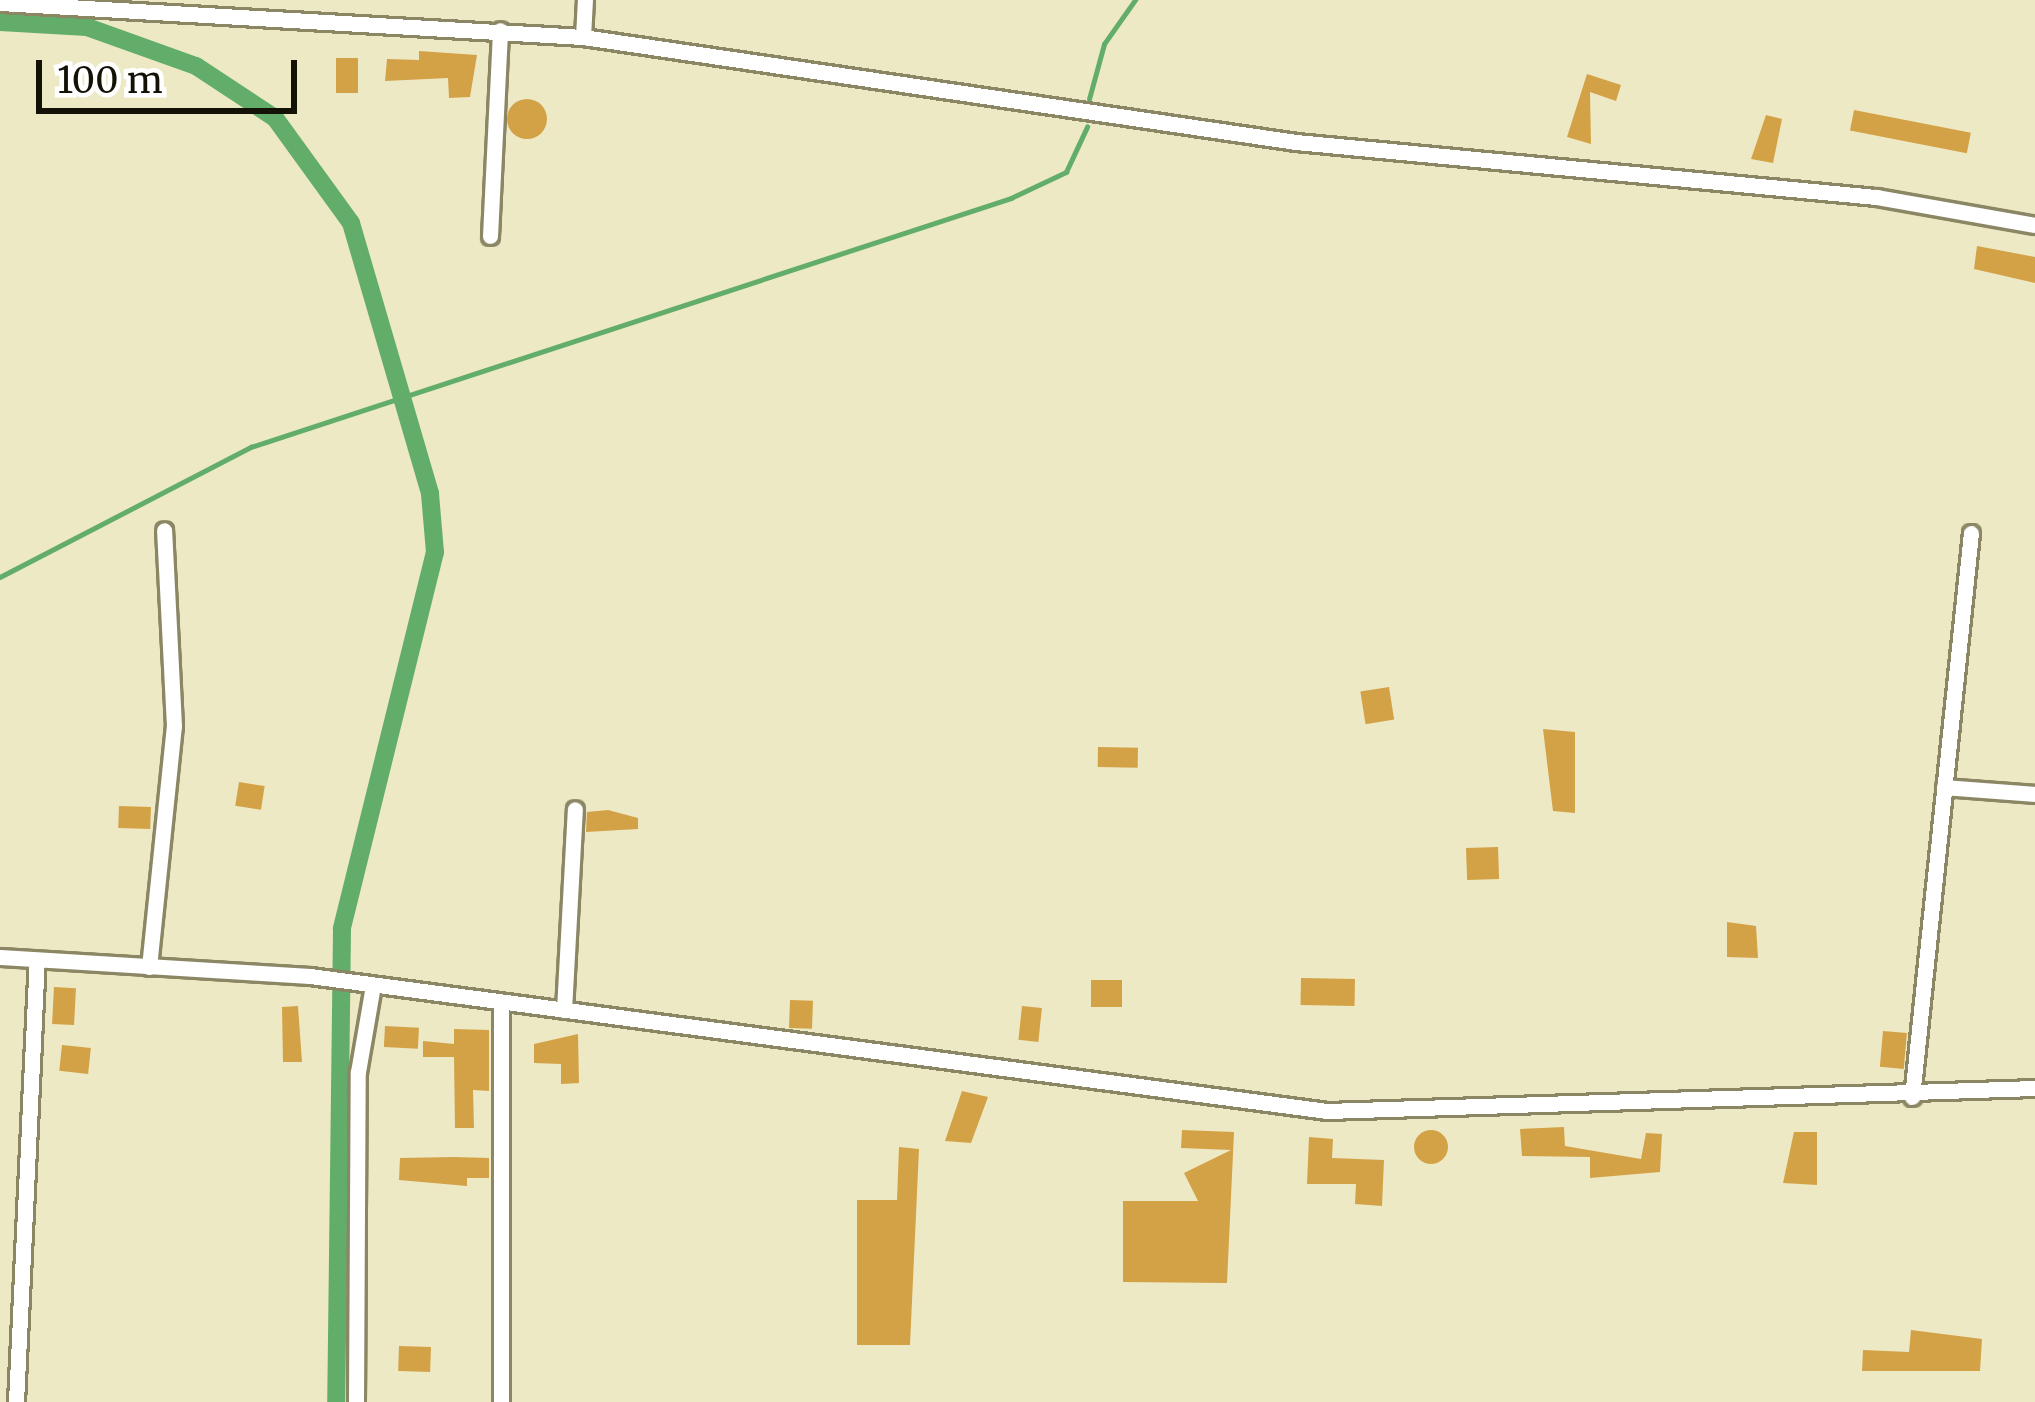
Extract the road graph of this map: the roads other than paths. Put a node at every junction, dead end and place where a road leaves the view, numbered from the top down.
1 (585, 0) edge
2 (0, 3) edge
3 (500, 30) junction
4 (583, 38) junction
5 (2035, 224) edge
6 (490, 236) dead end
7 (164, 530) dead end
8 (1971, 533) dead end
9 (1944, 787) junction
10 (2035, 794) edge
11 (574, 809) dead end
12 (0, 957) edge
13 (37, 960) junction
14 (148, 967) junction
15 (369, 984) junction
16 (501, 1002) junction
17 (564, 1010) junction
18 (2035, 1088) edge
19 (1912, 1097) junction
20 (16, 1402) edge
21 (356, 1402) edge
22 (501, 1402) edge

1 - 4 street
2 - 3 street
3 - 4 street
3 - 6 street
4 - 5 street
7 - 14 street
8 - 9 street
9 - 10 street
9 - 19 street
11 - 17 street
12 - 13 street
13 - 14 street
13 - 20 street
14 - 15 street
15 - 16 street
15 - 21 street
16 - 17 street
16 - 22 street
17 - 19 street
18 - 19 street

